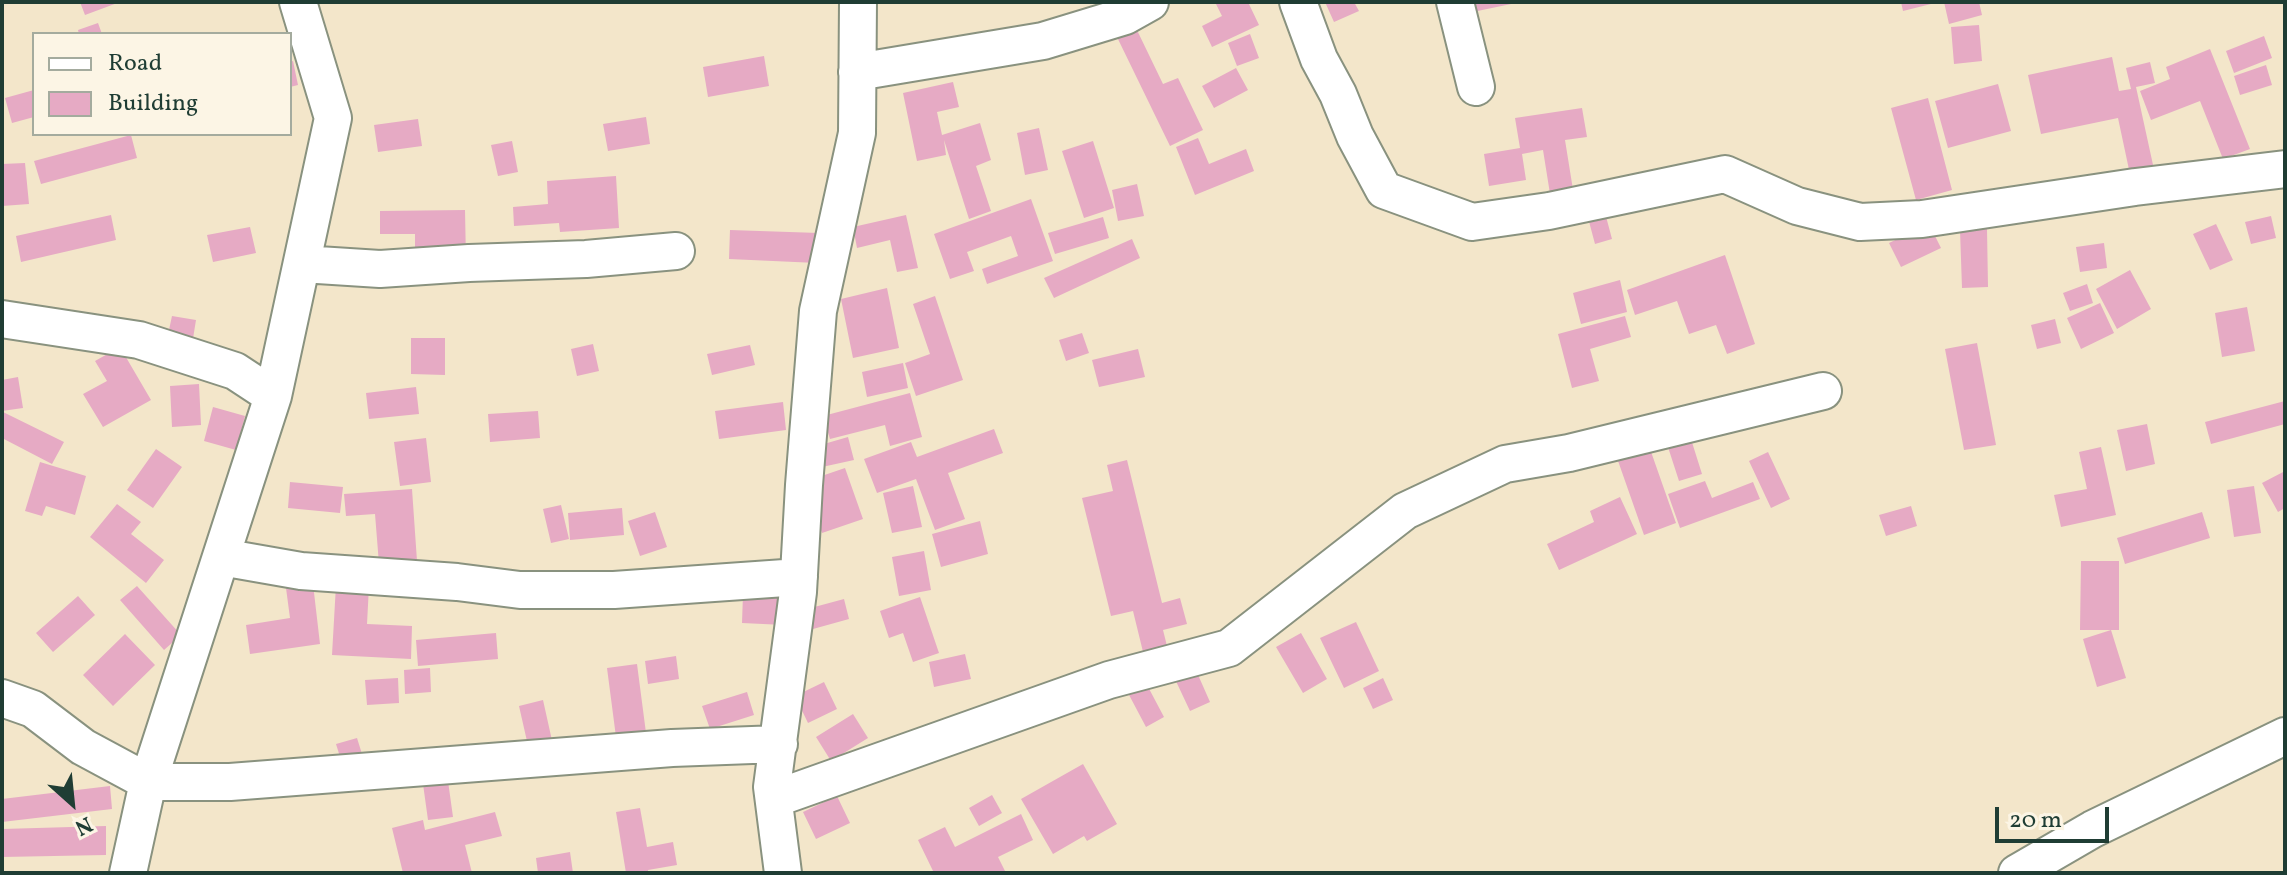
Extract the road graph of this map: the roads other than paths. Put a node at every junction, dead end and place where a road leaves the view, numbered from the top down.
1 (298, 2) edge
2 (858, 2) edge
3 (1150, 2) edge
4 (1298, 2) edge
5 (1455, 2) edge
6 (857, 72) junction
7 (1476, 87) dead end
8 (2285, 169) edge
9 (676, 251) dead end
10 (302, 264) junction
11 (2, 319) edge
12 (1823, 391) dead end
13 (273, 396) junction
14 (221, 557) junction
15 (799, 577) junction
16 (2, 698) edge
17 (2285, 736) edge
18 (779, 744) junction
19 (148, 782) junction
20 (774, 799) junction
21 (128, 873) edge
22 (783, 873) edge
23 (2017, 873) edge

1 - 10 street
2 - 6 street
3 - 6 street
4 - 8 street
5 - 7 street
6 - 15 street
9 - 10 street
10 - 13 street
11 - 13 street
12 - 20 street
13 - 14 street
14 - 15 street
14 - 19 street
15 - 18 street
16 - 19 street
17 - 23 street
18 - 19 street
18 - 20 street
19 - 21 street
20 - 22 street

